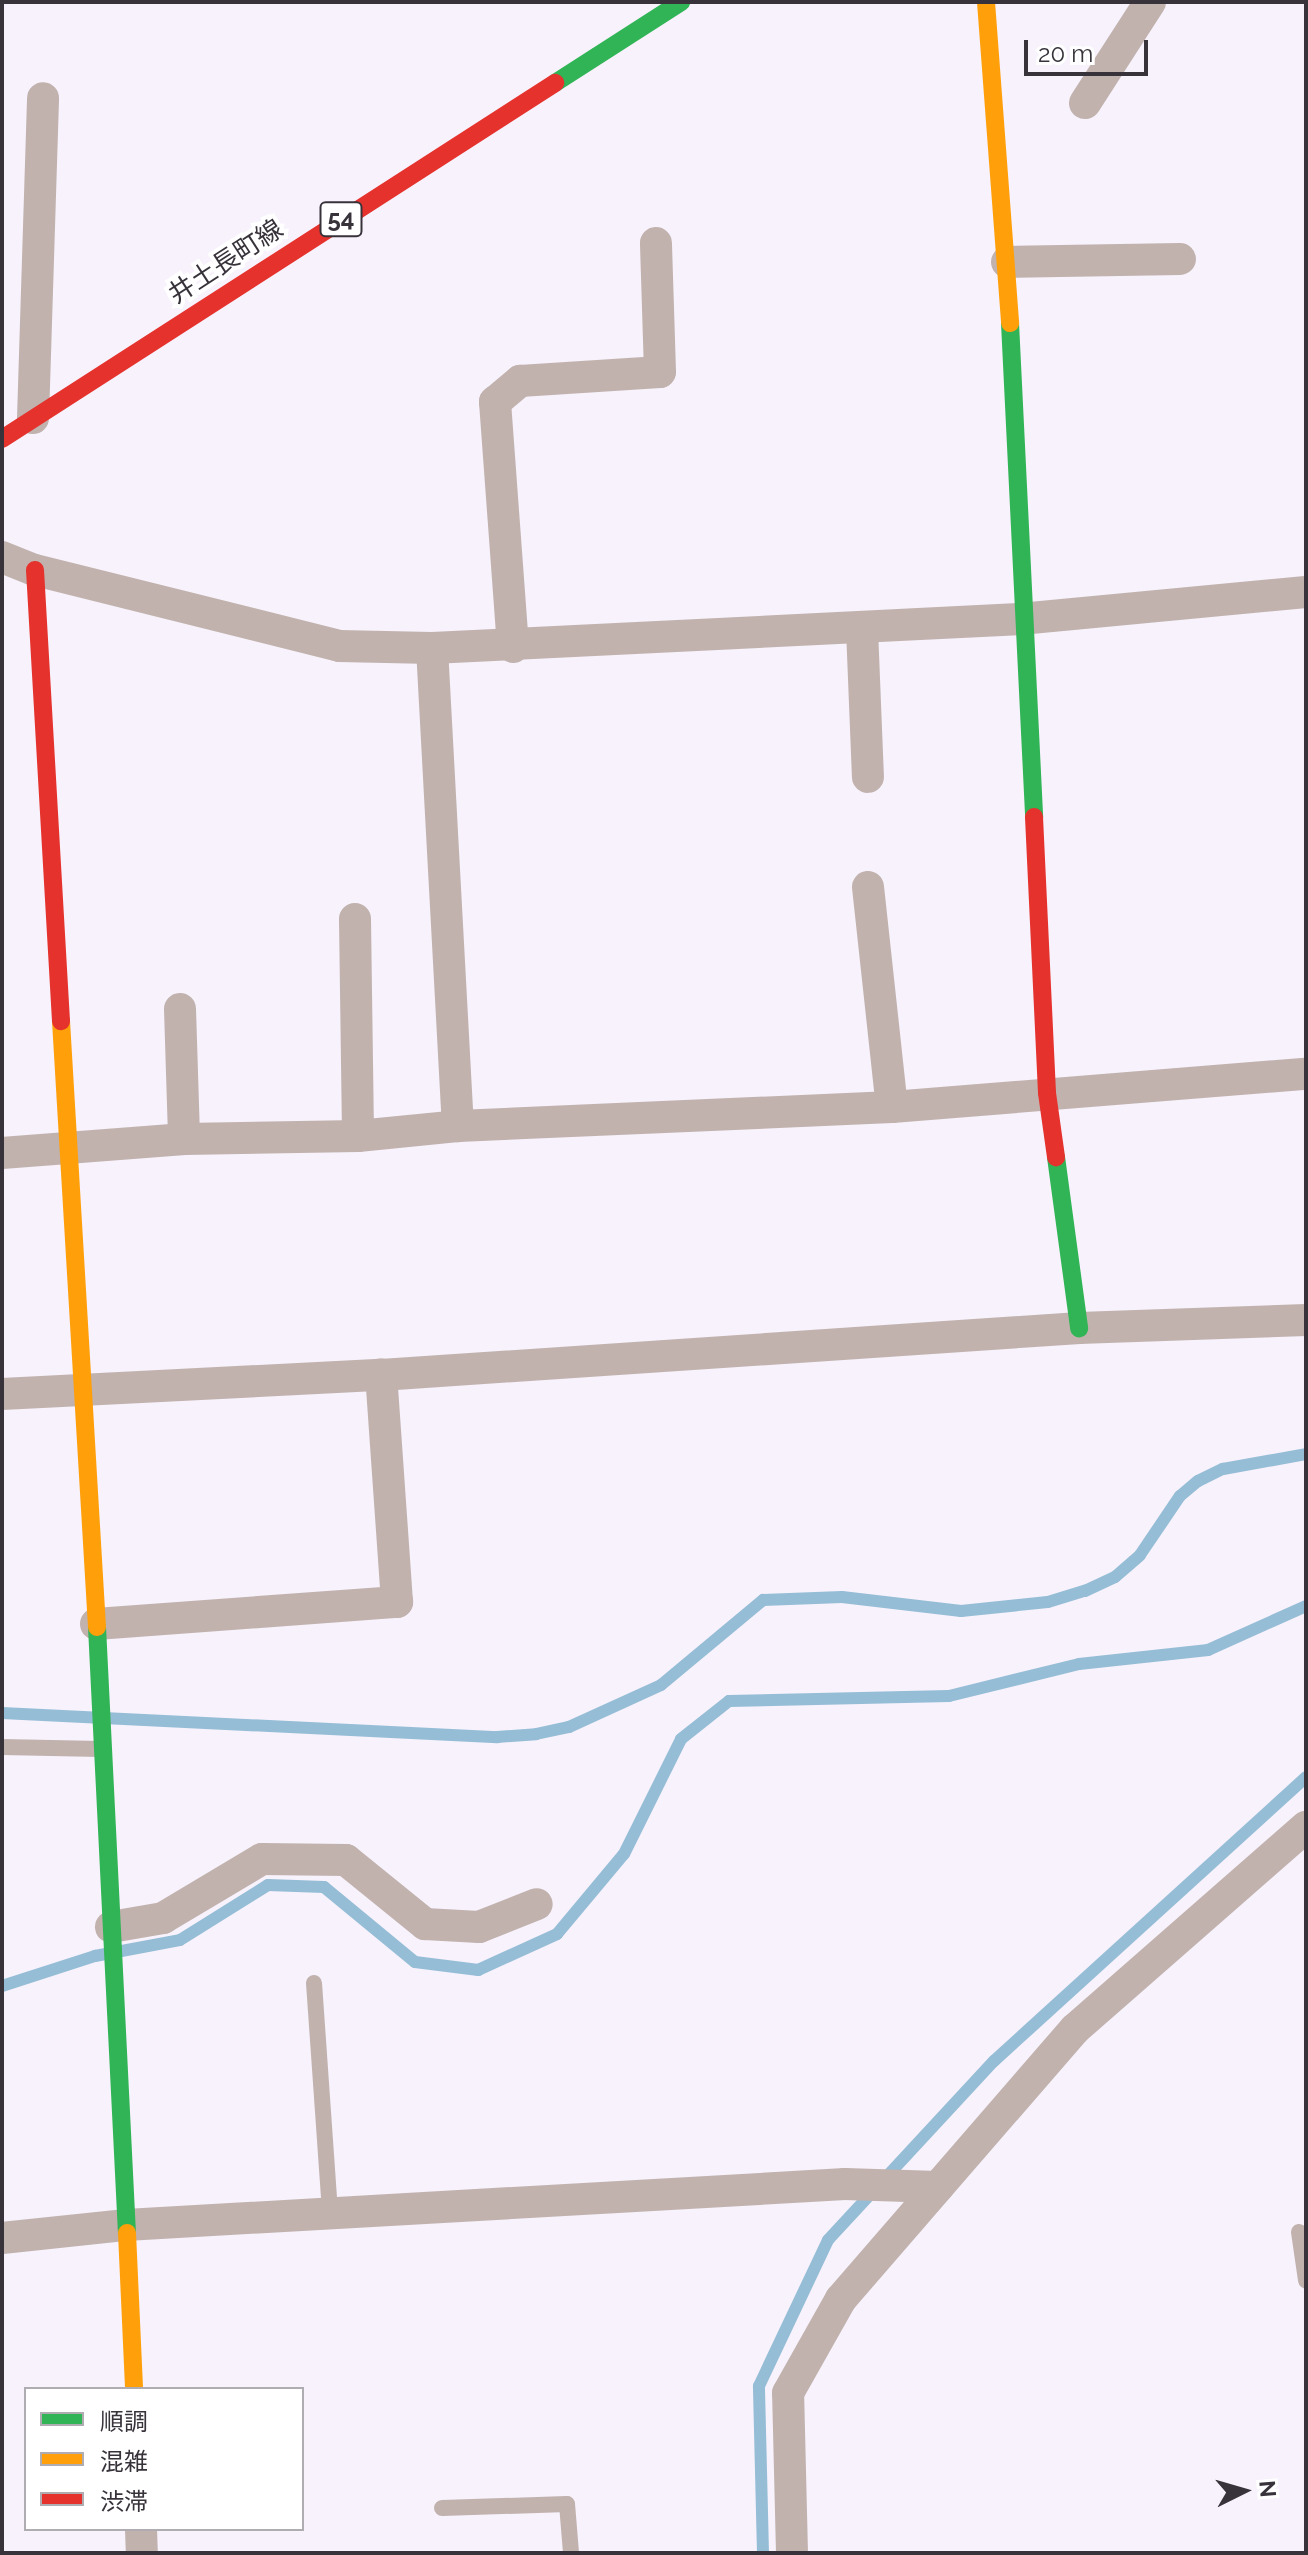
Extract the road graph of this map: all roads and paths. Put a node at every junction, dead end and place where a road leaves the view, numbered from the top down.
1 (681, 2) edge
2 (986, 2) edge
3 (1150, 2) edge
4 (43, 98) dead end
5 (1085, 103) dead end
6 (656, 243) dead end
7 (1180, 259) dead end
8 (1007, 262) junction
9 (33, 418) junction
10 (2, 439) edge
11 (2, 557) edge
12 (35, 570) junction
13 (1306, 592) edge
14 (1020, 619) junction
15 (862, 629) junction
16 (513, 647) junction
17 (432, 648) junction
18 (868, 777) dead end
19 (868, 887) dead end
20 (355, 919) dead end
21 (180, 1009) dead end
22 (1306, 1074) edge
23 (1047, 1093) junction
24 (892, 1107) junction
25 (458, 1126) junction
26 (358, 1136) junction
27 (184, 1139) junction
28 (69, 1148) junction
29 (2, 1153) edge
30 (1306, 1320) edge
31 (1079, 1328) junction
32 (381, 1375) junction
33 (84, 1390) junction
34 (2, 1394) edge
35 (96, 1624) junction
36 (2, 1747) edge
37 (104, 1749) junction
38 (1306, 1827) edge
39 (537, 1904) dead end
40 (113, 1945) junction
41 (314, 1983) dead end
42 (923, 2186) junction
43 (330, 2213) junction
44 (126, 2225) junction
45 (1299, 2232) dead end
46 (2, 2238) edge
47 (1306, 2280) edge
48 (134, 2387) edge
49 (442, 2508) dead end
50 (141, 2531) edge
51 (142, 2553) edge
52 (571, 2553) edge
53 (792, 2553) edge

1 - 9 street, 井土長町線 / 54
2 - 8 street
3 - 5 street
4 - 9 street
6 - 16 street
7 - 8 street
8 - 14 street
9 - 10 street, 井土長町線 / 54
11 - 12 street
12 - 17 street
12 - 28 street
13 - 14 street
14 - 15 street
14 - 23 street
15 - 16 street
15 - 18 street
16 - 17 street
17 - 25 street
19 - 24 street
20 - 26 street
21 - 27 street
22 - 23 street
23 - 24 street
23 - 31 street
24 - 25 street
25 - 26 street
26 - 27 street
27 - 28 street
28 - 29 street
28 - 33 street
30 - 31 street
31 - 32 street
32 - 33 street
32 - 35 street
33 - 34 street
33 - 35 street
35 - 37 street
36 - 37 lane
37 - 40 street
38 - 42 street
39 - 40 street
40 - 44 street
41 - 43 lane
42 - 43 street
42 - 53 street
43 - 44 street
44 - 46 street
44 - 48 street
45 - 47 lane
49 - 52 lane
50 - 51 street

